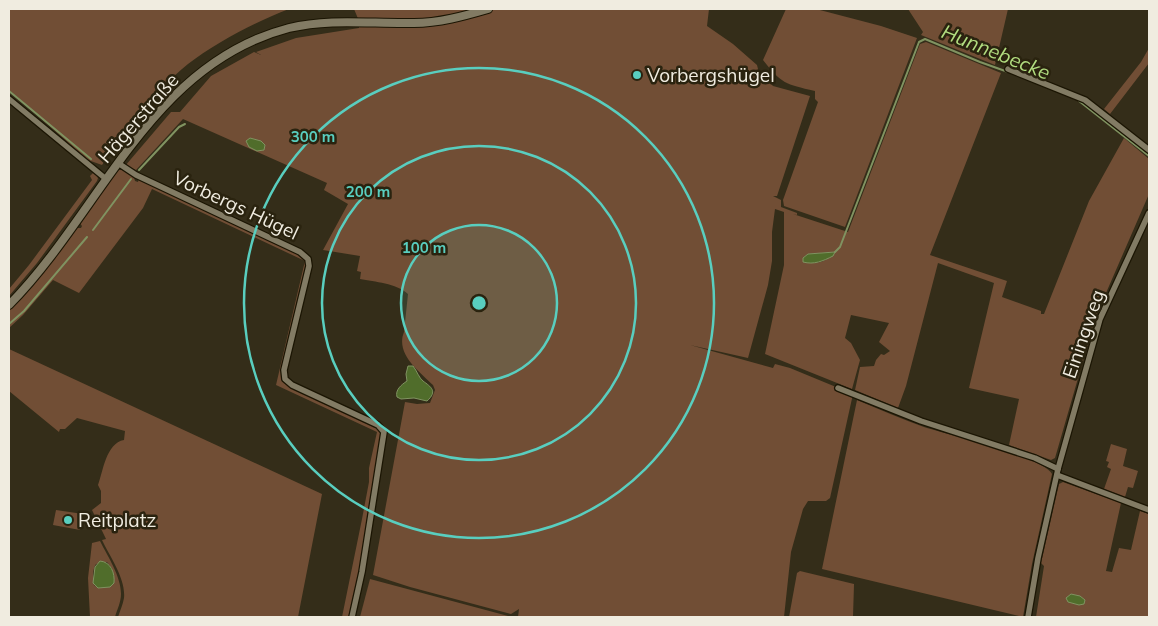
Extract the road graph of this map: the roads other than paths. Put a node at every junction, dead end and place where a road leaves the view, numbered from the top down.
1 (488, 9) edge
2 (1008, 69) dead end
3 (9, 99) edge
4 (1149, 150) edge
5 (118, 164) junction
6 (106, 179) junction
7 (1149, 213) edge
8 (9, 305) edge
9 (838, 388) dead end
10 (1058, 472) junction
11 (1149, 510) edge
12 (352, 617) edge
13 (1028, 617) edge

1 - 5 main road, Hägerstraße
2 - 4 street
3 - 6 street
5 - 6 main road, Hägerstraße
5 - 12 street, Vorbergs Hügel
6 - 8 main road, Hägerstraße
7 - 10 street, Einingweg
9 - 10 street
10 - 11 street
10 - 13 street, Einingweg

